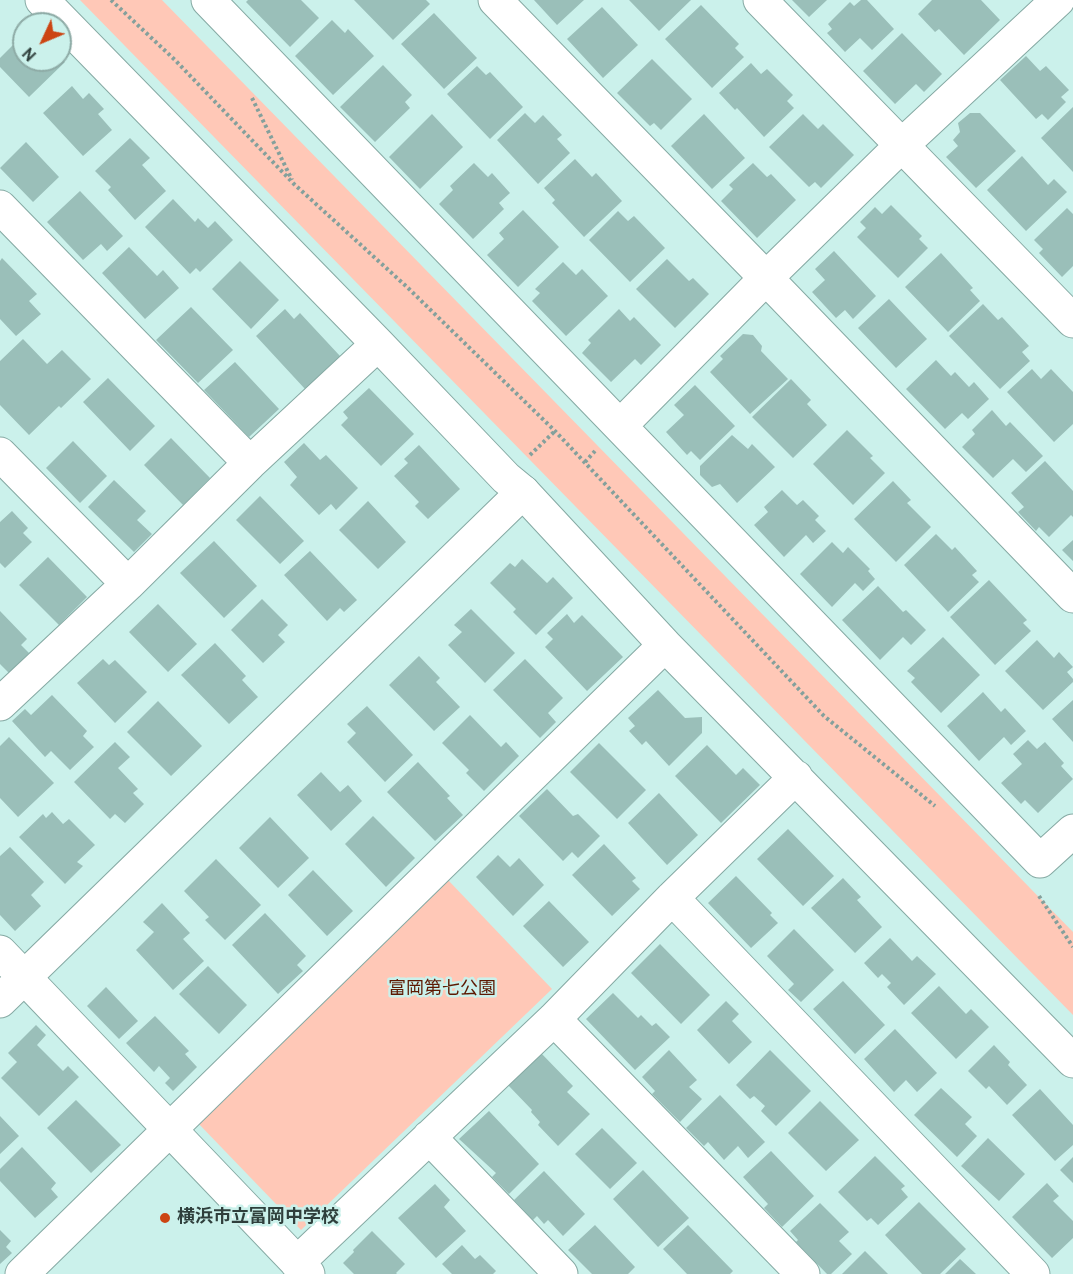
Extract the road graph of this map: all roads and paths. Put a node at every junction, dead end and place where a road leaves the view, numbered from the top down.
1 (42, 0) edge
2 (111, 0) edge
3 (208, 0) edge
4 (495, 0) edge
5 (760, 0) edge
6 (1059, 7) edge
7 (901, 146) junction
8 (0, 207) edge
9 (766, 278) junction
10 (1073, 321) edge
11 (378, 344) junction
12 (621, 425) junction
13 (0, 454) edge
14 (250, 463) junction
15 (523, 492) junction
16 (128, 584) junction
17 (1073, 596) edge
18 (664, 645) junction
19 (1, 700) edge
20 (796, 777) junction
21 (940, 811) dead end
22 (1073, 831) edge
23 (1040, 861) junction
24 (672, 898) junction
25 (1073, 947) edge
26 (0, 952) edge
27 (24, 977) junction
28 (0, 1001) edge
29 (554, 1019) junction
30 (1073, 1061) edge
31 (170, 1128) junction
32 (429, 1137) junction
33 (302, 1269) edge
34 (22, 1274) edge
35 (561, 1274) edge
36 (803, 1274) edge
37 (1033, 1274) edge

1 - 11 street
2 - 21 path
3 - 12 street
4 - 9 street
5 - 7 street
6 - 7 street
7 - 9 street
7 - 10 street
8 - 14 street
9 - 12 street
9 - 17 street
11 - 14 street
11 - 15 street
12 - 23 street
13 - 16 street
14 - 16 street
15 - 18 street
15 - 27 street
16 - 19 street
18 - 20 street
18 - 31 street
20 - 24 street
20 - 30 street
22 - 23 street
23 - 25 path
24 - 29 street
24 - 37 street
26 - 27 street
27 - 28 street
27 - 31 street
29 - 32 street
29 - 36 street
31 - 33 street
31 - 34 street
32 - 33 street
32 - 35 street

